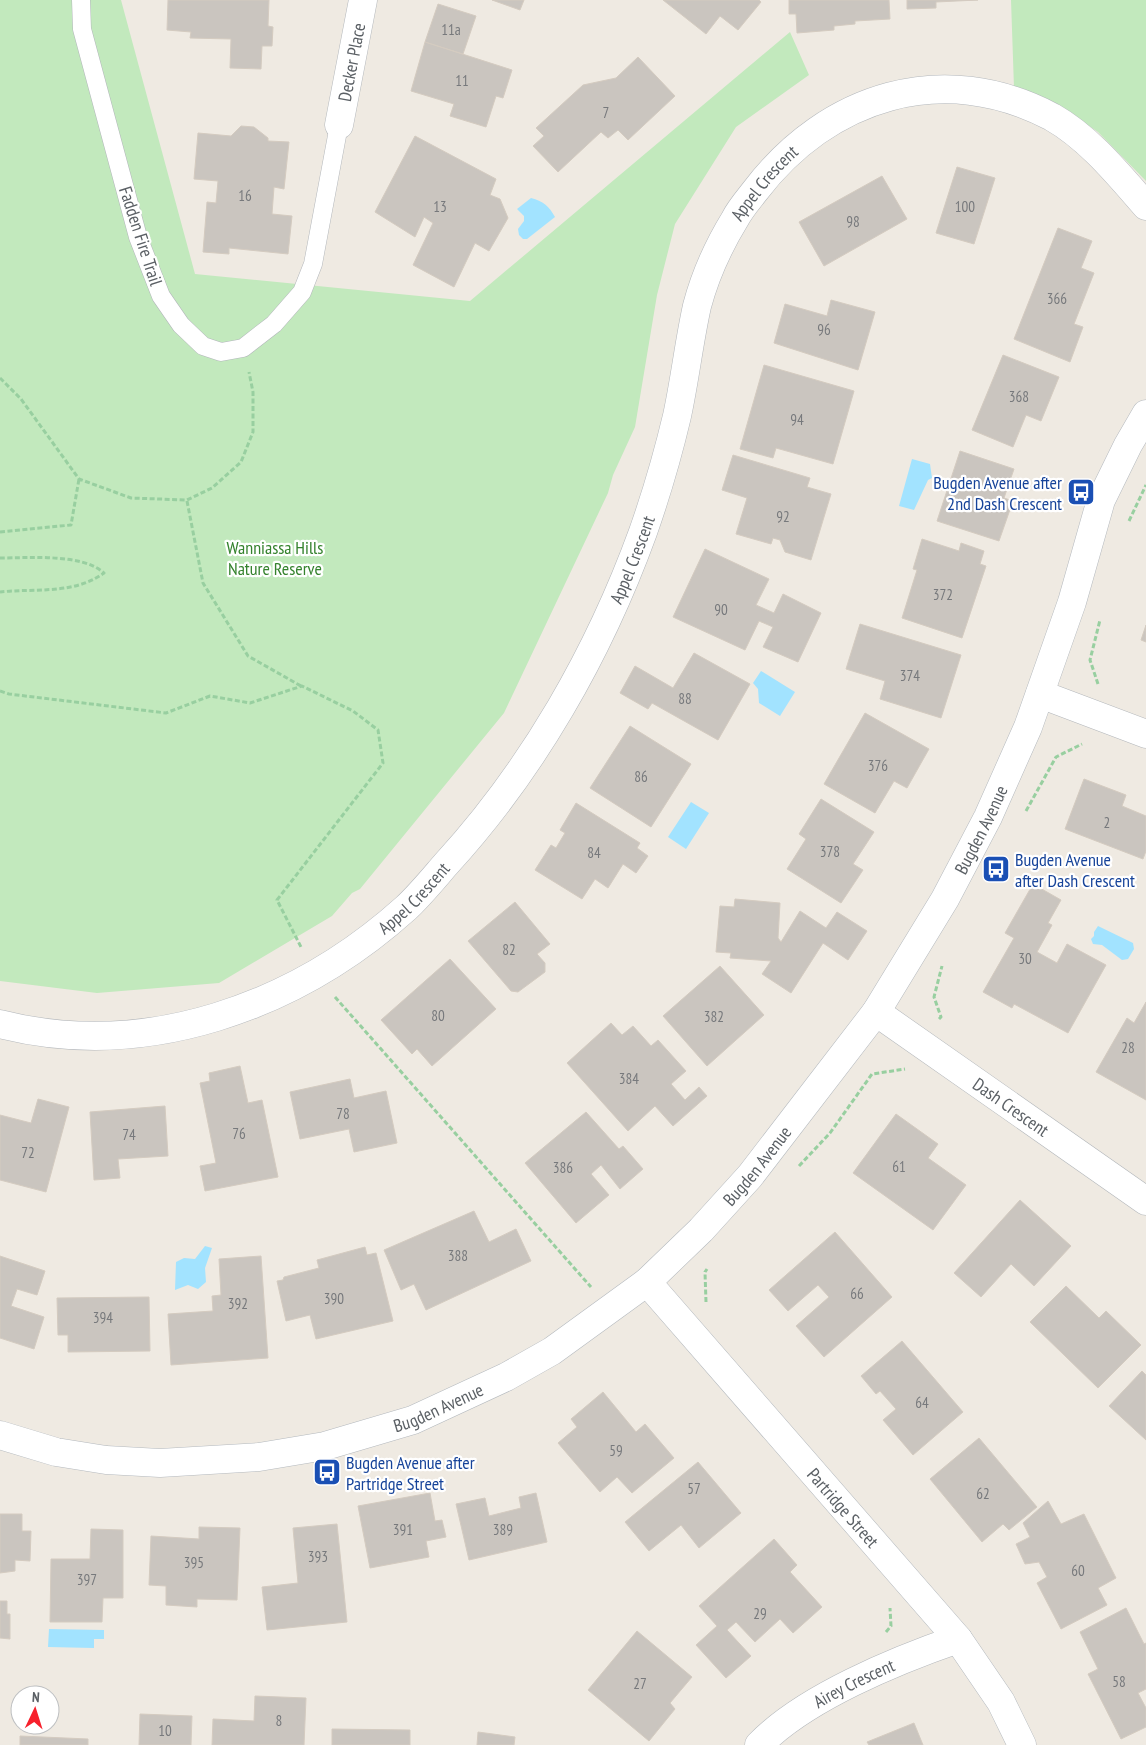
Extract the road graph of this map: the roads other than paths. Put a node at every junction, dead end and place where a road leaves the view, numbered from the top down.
1 (81, 0) edge
2 (363, 0) edge
3 (339, 125) joint
4 (1146, 206) edge
5 (1146, 414) edge
6 (1040, 694) junction
7 (1146, 734) edge
8 (876, 1012) junction
9 (0, 1024) edge
10 (1146, 1201) edge
11 (647, 1282) junction
12 (0, 1435) edge
13 (958, 1639) junction
14 (759, 1745) edge
15 (1022, 1745) edge

1 - 3 lane, Fadden Fire Trail
2 - 3 street, Decker Place
4 - 9 street, Appel Crescent
5 - 6 street, Bugden Avenue
6 - 7 street
6 - 8 street, Bugden Avenue
8 - 10 street, Dash Crescent
8 - 11 street, Bugden Avenue
11 - 12 street, Bugden Avenue
11 - 13 street, Partridge Street
13 - 14 street, Airey Crescent
13 - 15 street, Partridge Street

